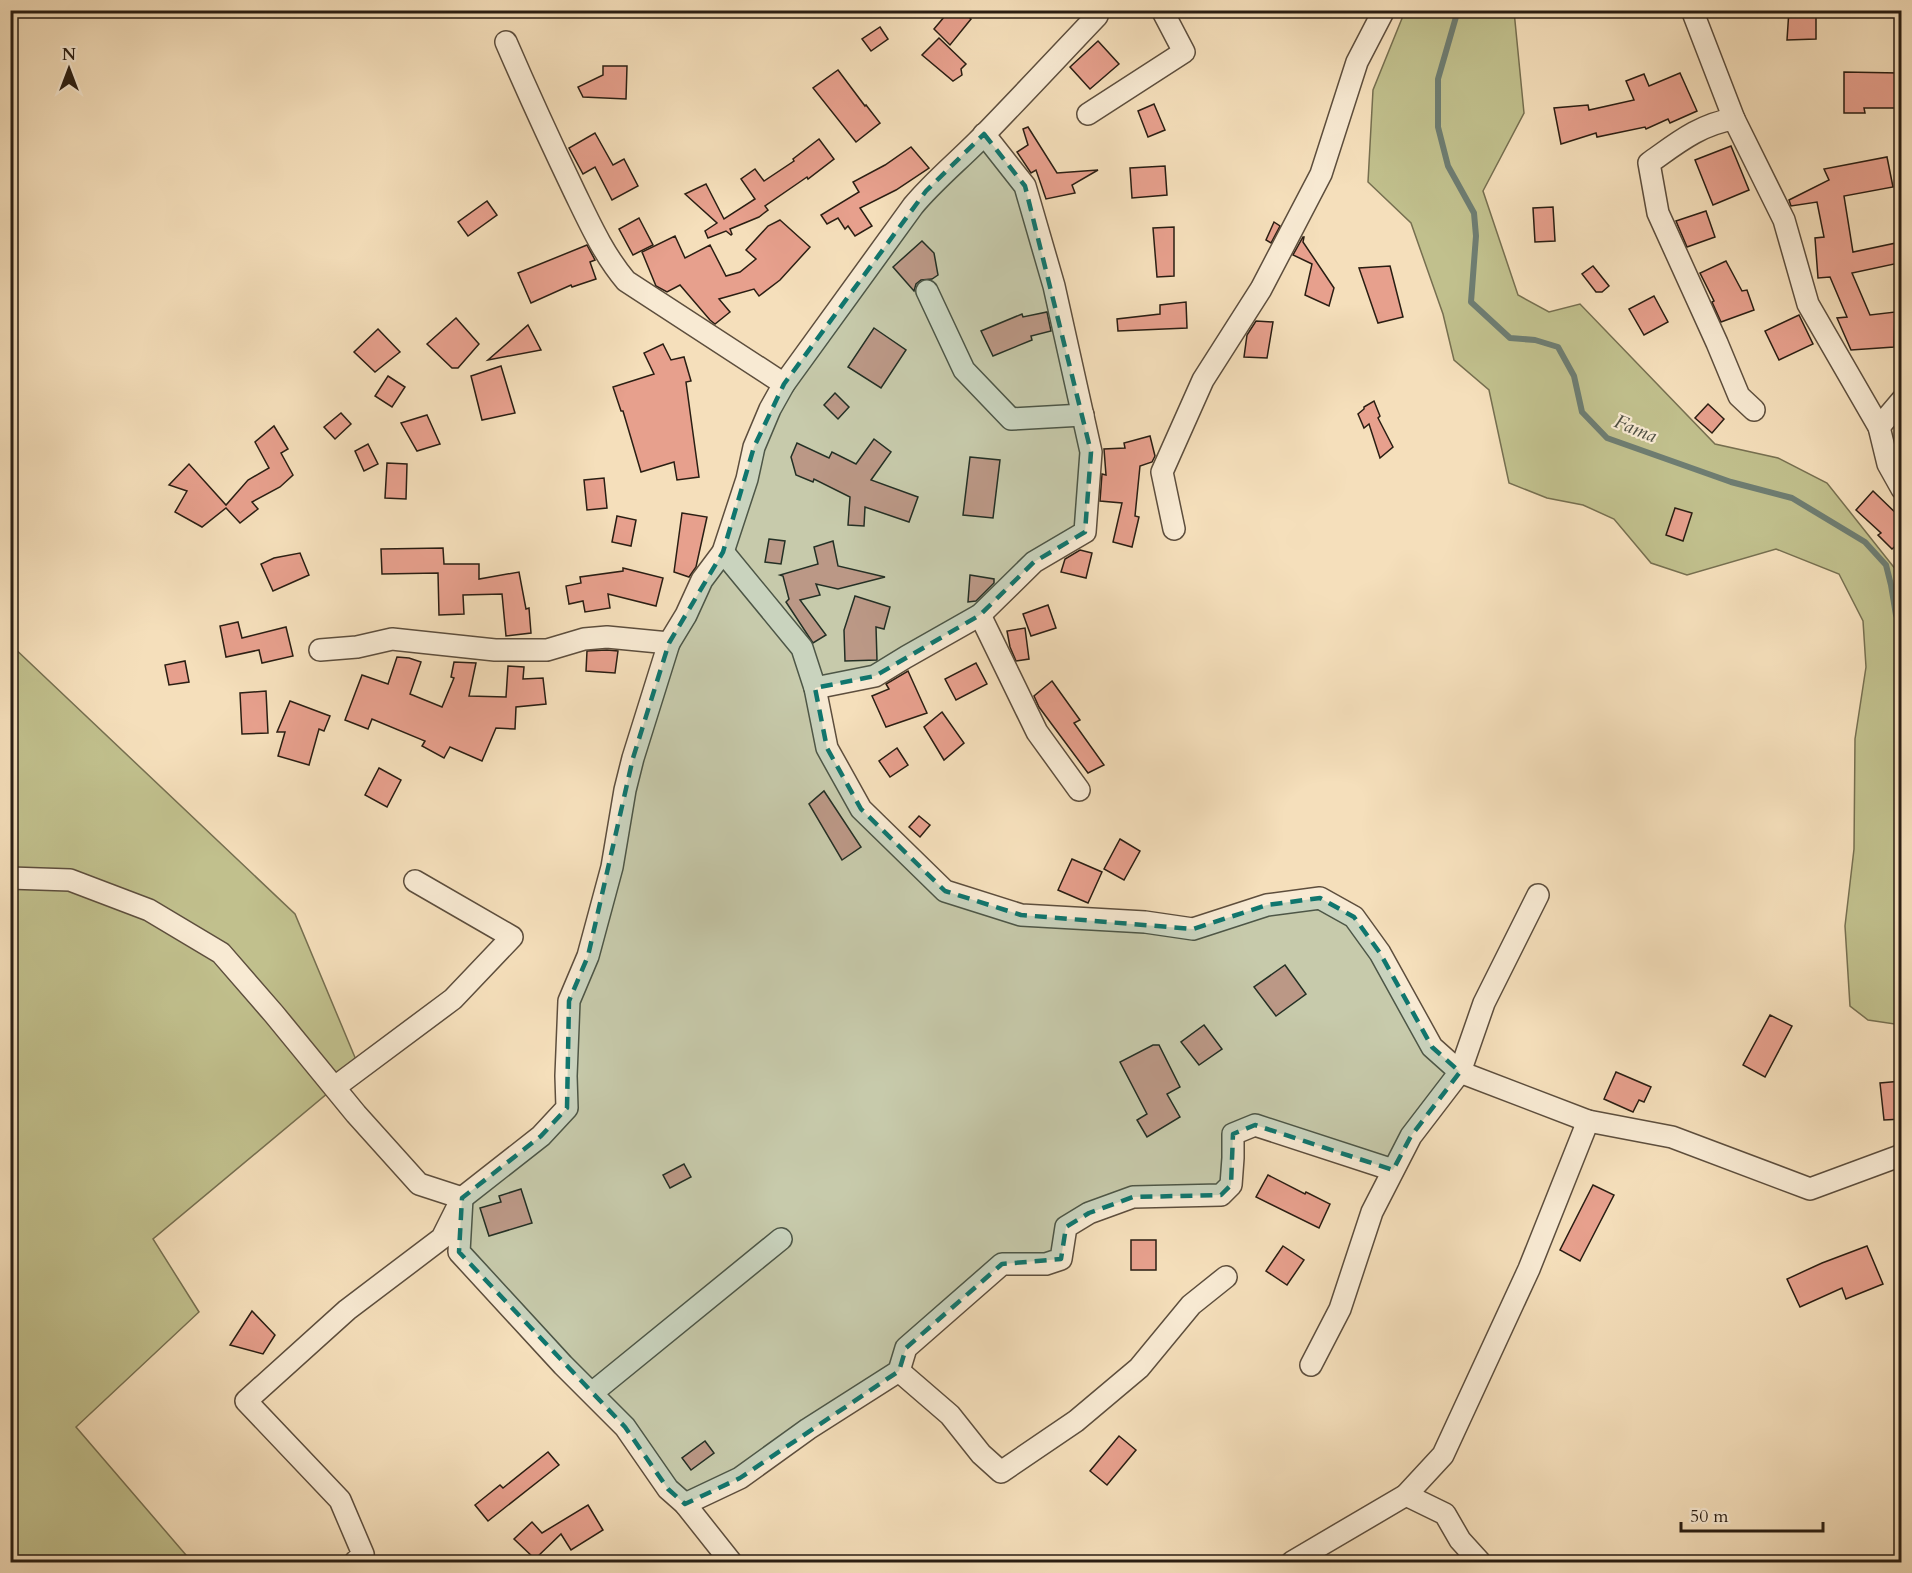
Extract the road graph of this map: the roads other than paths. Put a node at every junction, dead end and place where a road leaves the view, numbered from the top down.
1 (1099, 10) edge
2 (1162, 10) edge
3 (1383, 10) edge
4 (1692, 10) edge
5 (506, 42) dead end
6 (1088, 114) dead end
7 (1734, 119) junction
8 (984, 134) junction
9 (927, 291) dead end
10 (784, 384) junction
11 (1902, 400) edge
12 (1754, 410) dead end
13 (1083, 415) junction
14 (1879, 427) junction
15 (1902, 489) edge
16 (1174, 529) dead end
17 (723, 552) junction
18 (980, 615) junction
19 (669, 643) junction
20 (320, 650) dead end
21 (815, 688) junction
22 (1079, 790) dead end
23 (10, 878) edge
24 (415, 881) dead end
25 (1538, 895) dead end
26 (1460, 1072) junction
27 (334, 1087) junction
28 (1588, 1121) junction
29 (1902, 1155) edge
30 (1394, 1170) junction
31 (462, 1198) junction
32 (782, 1239) dead end
33 (1226, 1276) dead end
34 (1311, 1365) dead end
35 (899, 1371) junction
36 (592, 1394) junction
37 (1406, 1495) junction
38 (685, 1504) junction
39 (363, 1560) edge
40 (731, 1563) edge
41 (1292, 1563) edge
42 (1480, 1563) edge

1 - 8 street
2 - 6 street
3 - 16 street
4 - 7 street
5 - 10 street
7 - 12 street
7 - 14 street
8 - 10 street
8 - 13 street
9 - 13 street
10 - 17 street
11 - 14 street
13 - 18 street
14 - 15 street
17 - 19 street
17 - 21 street
18 - 21 street
18 - 22 street
19 - 20 street
19 - 31 street
21 - 26 street
23 - 27 street
24 - 27 street
25 - 26 street
26 - 28 street
26 - 30 street
27 - 31 street
28 - 29 street
28 - 37 street
30 - 34 street
30 - 35 street
31 - 36 street
31 - 39 street
32 - 36 street
33 - 35 street
35 - 38 street
36 - 38 street
37 - 41 street
37 - 42 street
38 - 40 street

